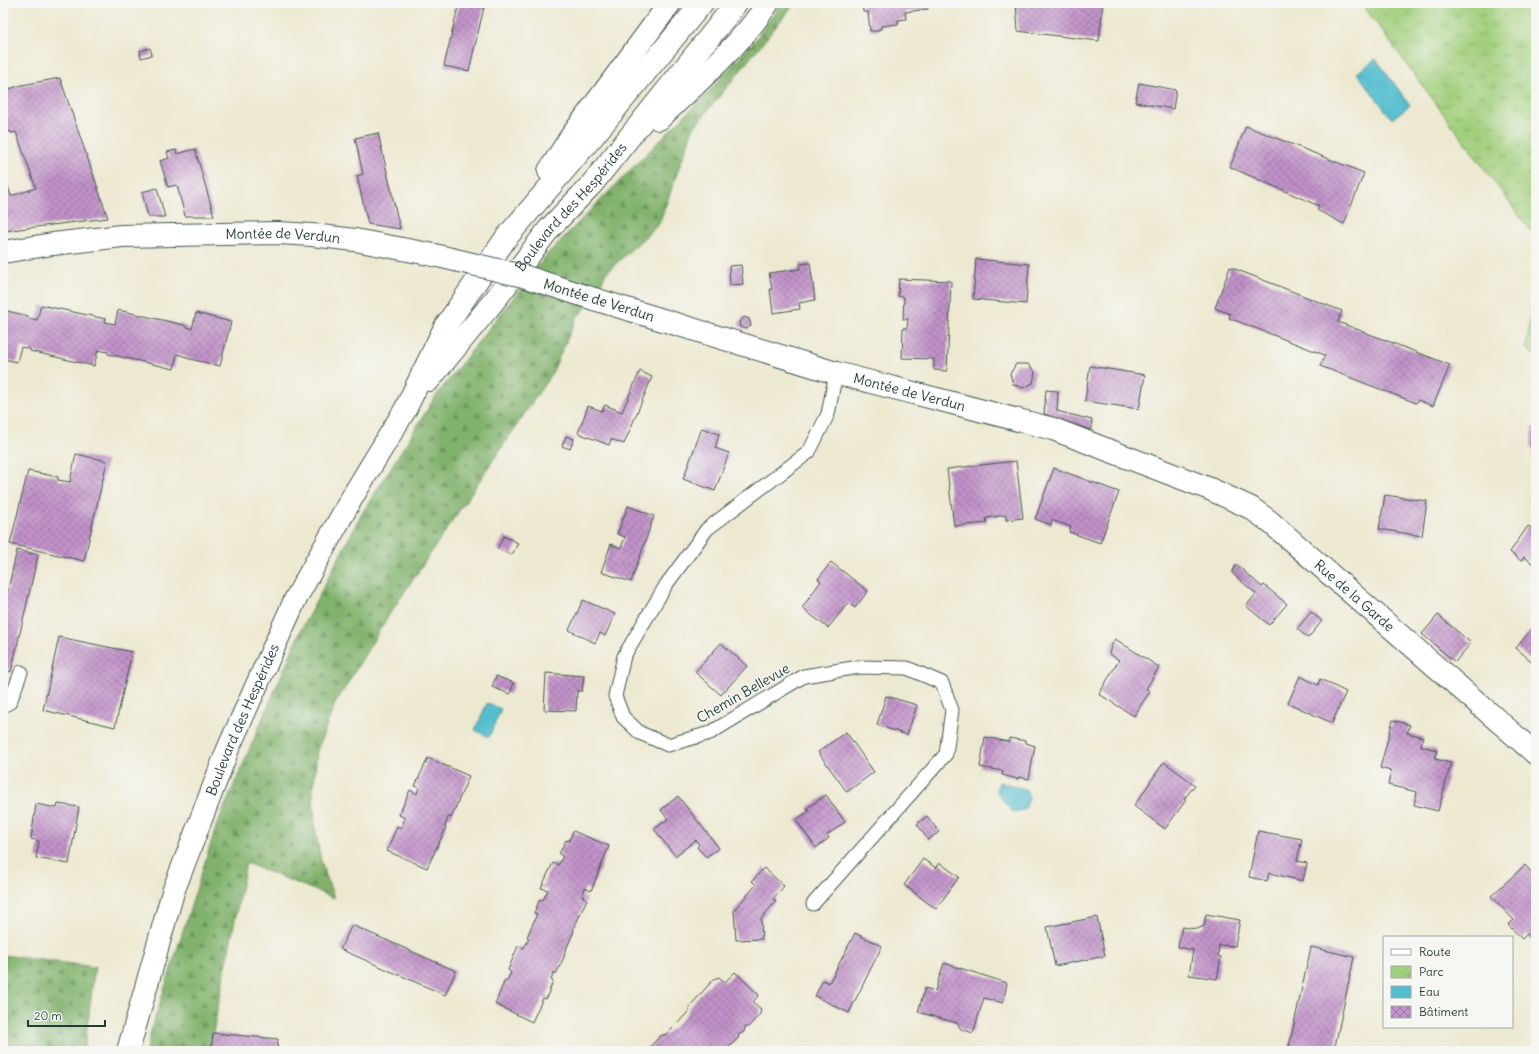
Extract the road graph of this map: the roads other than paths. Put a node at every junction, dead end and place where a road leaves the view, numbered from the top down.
1 (670, 3) edge
2 (702, 3) edge
3 (736, 3) edge
4 (768, 3) edge
5 (591, 185) junction
6 (506, 238) junction
7 (3, 252) edge
8 (836, 373) junction
9 (405, 410) junction
10 (1154, 468) joint
11 (21, 672) dead end
12 (3, 706) edge
13 (1536, 754) edge
14 (813, 904) dead end
15 (128, 1051) edge

1 - 6 main road
2 - 6 main road, Boulevard des Hespérides
3 - 5 main road, Boulevard des Hespérides
4 - 5 main road
5 - 9 main road, Boulevard des Hespérides
6 - 9 main road, Boulevard des Hespérides
7 - 8 main road, Montée de Verdun, bridge
8 - 10 main road, Montée de Verdun
8 - 14 lane, Chemin Bellevue
9 - 15 main road, Boulevard des Hespérides
10 - 13 main road, Rue de la Garde
11 - 12 lane

